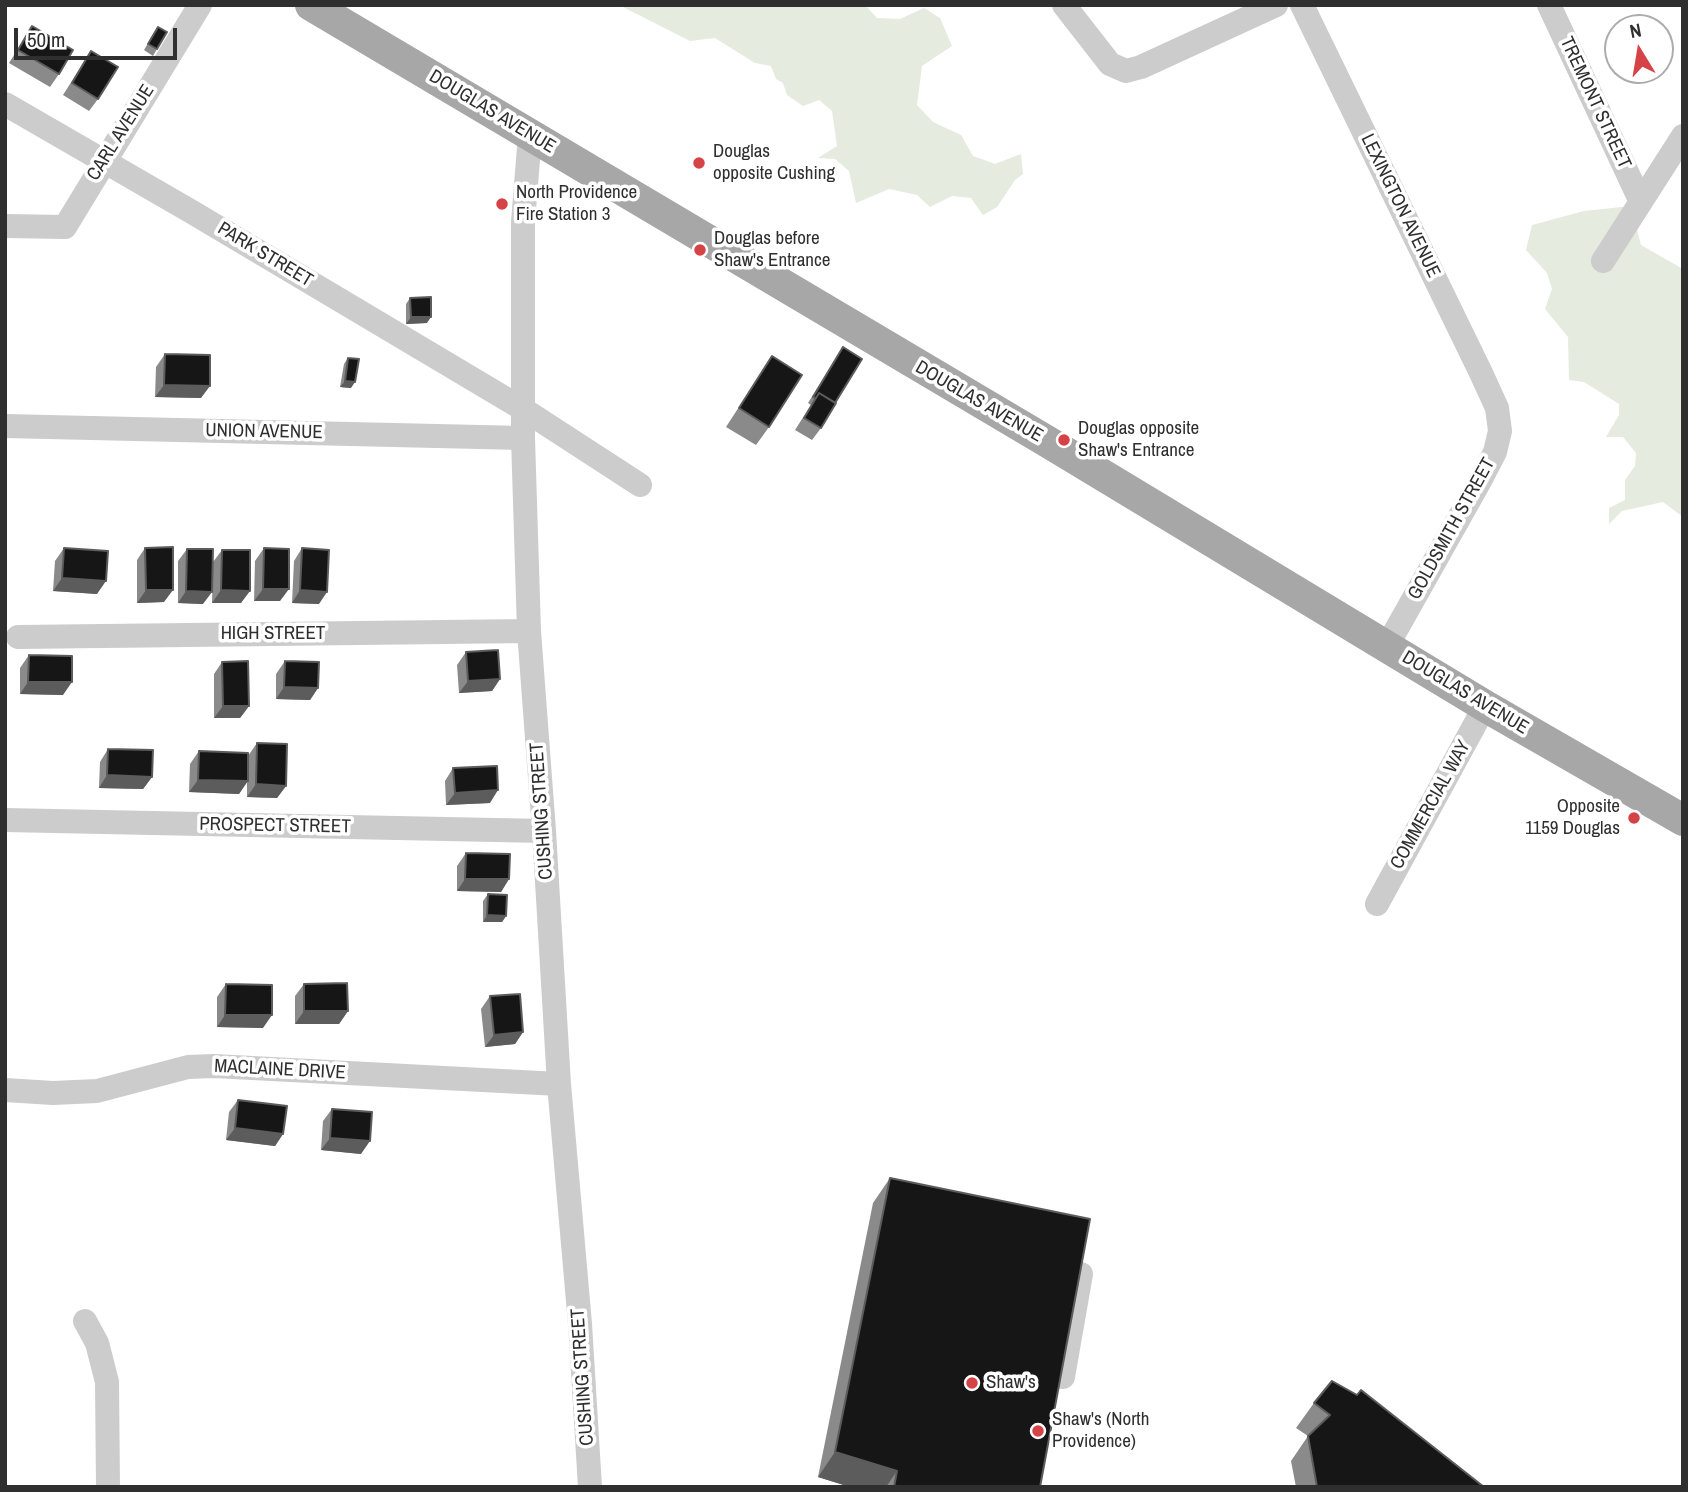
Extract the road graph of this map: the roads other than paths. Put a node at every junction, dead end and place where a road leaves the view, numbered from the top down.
1 (200, 5) edge
2 (311, 5) edge
3 (1064, 5) edge
4 (1276, 5) edge
5 (1302, 5) edge
6 (1549, 5) edge
7 (5, 104) edge
8 (530, 135) junction
9 (1683, 136) edge
10 (104, 161) junction
11 (1640, 200) junction
12 (5, 226) edge
13 (1602, 261) dead end
14 (1497, 408) joint
15 (523, 409) junction
16 (5, 426) edge
17 (523, 438) junction
18 (640, 485) dead end
19 (528, 631) junction
20 (18, 637) dead end
21 (1387, 646) junction
22 (1485, 706) junction
23 (5, 820) edge
24 (1683, 820) edge
25 (544, 831) junction
26 (1377, 904) dead end
27 (559, 1084) junction
28 (5, 1090) edge
29 (1081, 1274) edge
30 (85, 1321) dead end
31 (1063, 1377) edge
32 (108, 1487) edge
33 (590, 1487) edge

1 - 10 street, CARL AVENUE
2 - 8 main road, DOUGLAS AVENUE
3 - 4 street
5 - 14 street, LEXINGTON AVENUE
6 - 11 street, TREMONT STREET
7 - 10 street, PARK STREET
8 - 15 street, CUSHING STREET
8 - 21 main road, DOUGLAS AVENUE
9 - 11 street
10 - 12 street, CARL AVENUE
10 - 15 street, PARK STREET
11 - 13 street
14 - 21 street, GOLDSMITH STREET
15 - 17 street, CUSHING STREET
15 - 18 street, PARK STREET
16 - 17 street, UNION AVENUE
17 - 19 street, CUSHING STREET
19 - 20 street, HIGH STREET
19 - 25 street, CUSHING STREET
21 - 22 main road, DOUGLAS AVENUE
22 - 24 main road, DOUGLAS AVENUE
22 - 26 street, COMMERCIAL WAY
23 - 25 street, PROSPECT STREET
25 - 27 street, CUSHING STREET
27 - 28 street, MACLAINE DRIVE
27 - 33 street, CUSHING STREET
29 - 31 street
30 - 32 street

